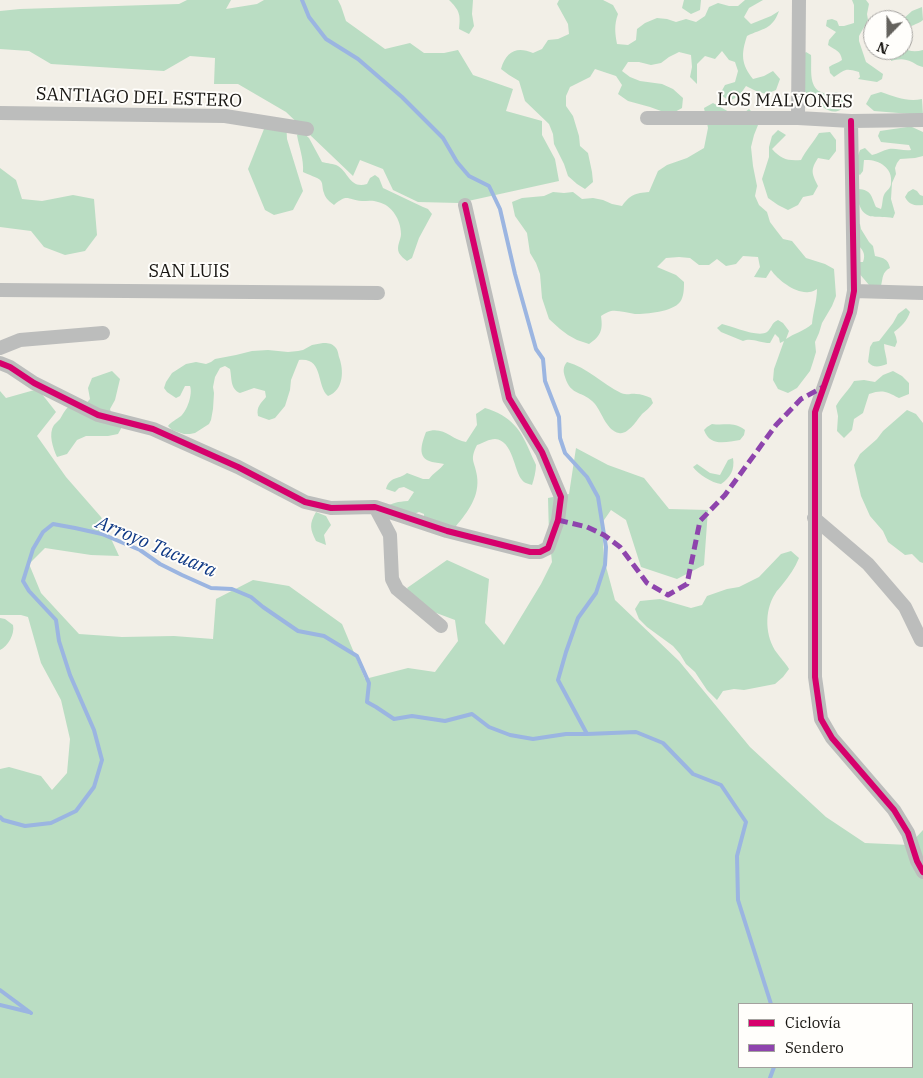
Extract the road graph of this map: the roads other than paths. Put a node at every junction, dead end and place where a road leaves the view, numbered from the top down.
1 (799, 0) edge
2 (0, 113) edge
3 (647, 118) dead end
4 (798, 118) junction
5 (923, 120) edge
6 (851, 121) junction
7 (306, 129) dead end
8 (465, 206) dead end
9 (0, 290) edge
10 (854, 291) junction
11 (378, 292) dead end
12 (923, 293) edge
13 (102, 333) dead end
14 (0, 348) edge
15 (0, 363) edge
16 (375, 507) junction
17 (814, 518) junction
18 (441, 626) dead end
19 (921, 640) dead end
20 (923, 872) edge

1 - 4 street
2 - 7 street, SANTIAGO DEL ESTERO
3 - 4 street, LOS MALVONES
4 - 6 street, LOS MALVONES
5 - 6 street, LOS MALVONES
6 - 10 street
8 - 16 street
9 - 11 street, SAN LUIS
10 - 12 street
10 - 17 street
13 - 14 street
15 - 16 street
16 - 18 street
17 - 19 street
17 - 20 street

